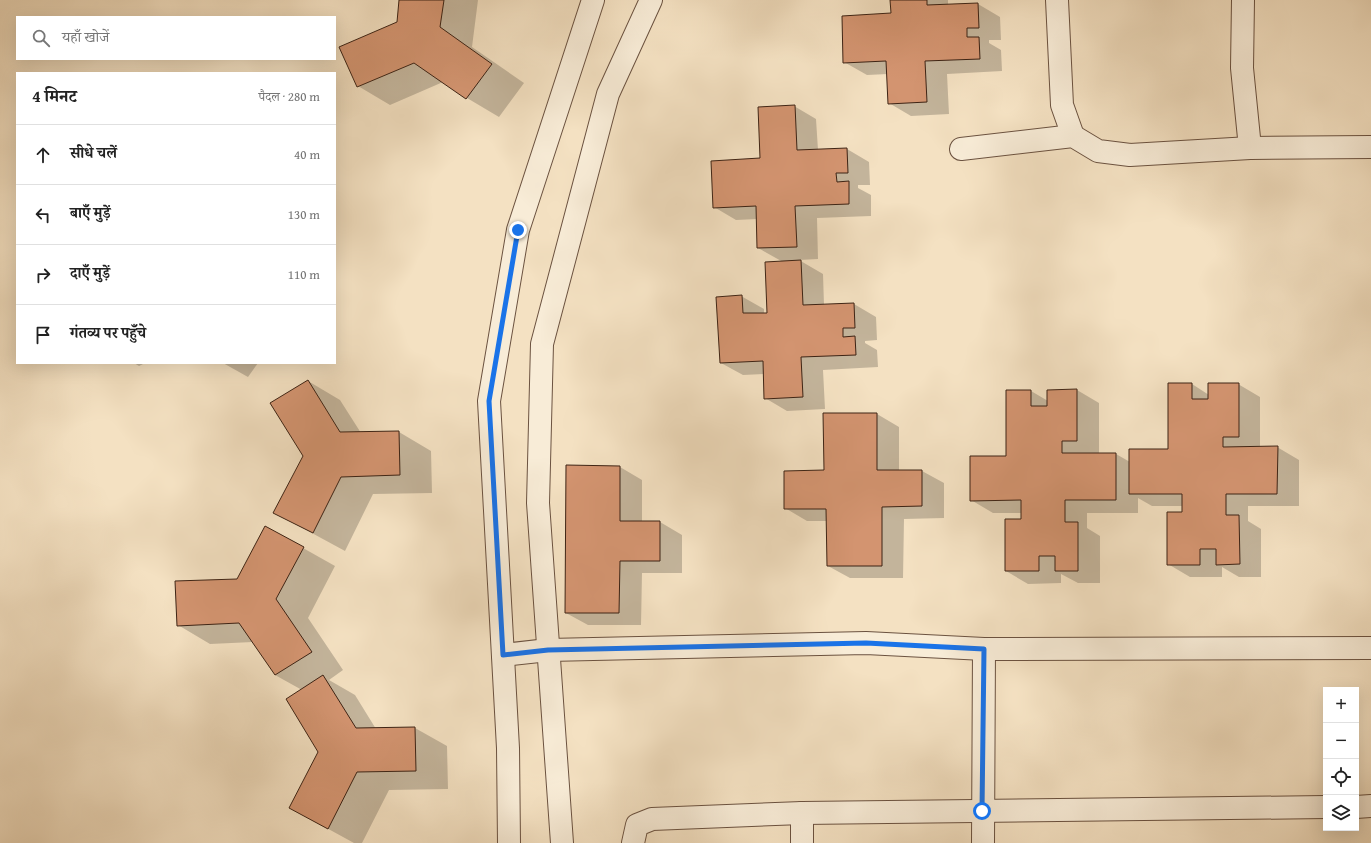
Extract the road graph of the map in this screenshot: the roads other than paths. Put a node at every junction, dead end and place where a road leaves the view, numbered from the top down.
1 (593, 0) edge
2 (651, 0) edge
3 (1057, 0) edge
4 (1243, 0) edge
5 (1073, 136) junction
6 (1371, 147) edge
7 (1250, 148) junction
8 (960, 149) dead end
9 (1371, 648) edge
10 (984, 649) junction
11 (548, 650) junction
12 (503, 655) junction
13 (1371, 806) edge
14 (1323, 807) edge
15 (1359, 807) edge
16 (982, 811) junction
17 (802, 813) junction
18 (510, 843) edge
19 (562, 843) edge
20 (633, 843) edge
21 (802, 843) edge
22 (983, 843) edge

1 - 12 street
2 - 11 street
3 - 5 street
4 - 7 street
5 - 7 street
5 - 8 street
6 - 7 street
9 - 10 street
10 - 11 street
10 - 16 street
11 - 12 street
11 - 19 street
12 - 18 street
13 - 15 street
14 - 16 street
16 - 17 street
16 - 22 street
17 - 20 street
17 - 21 street

